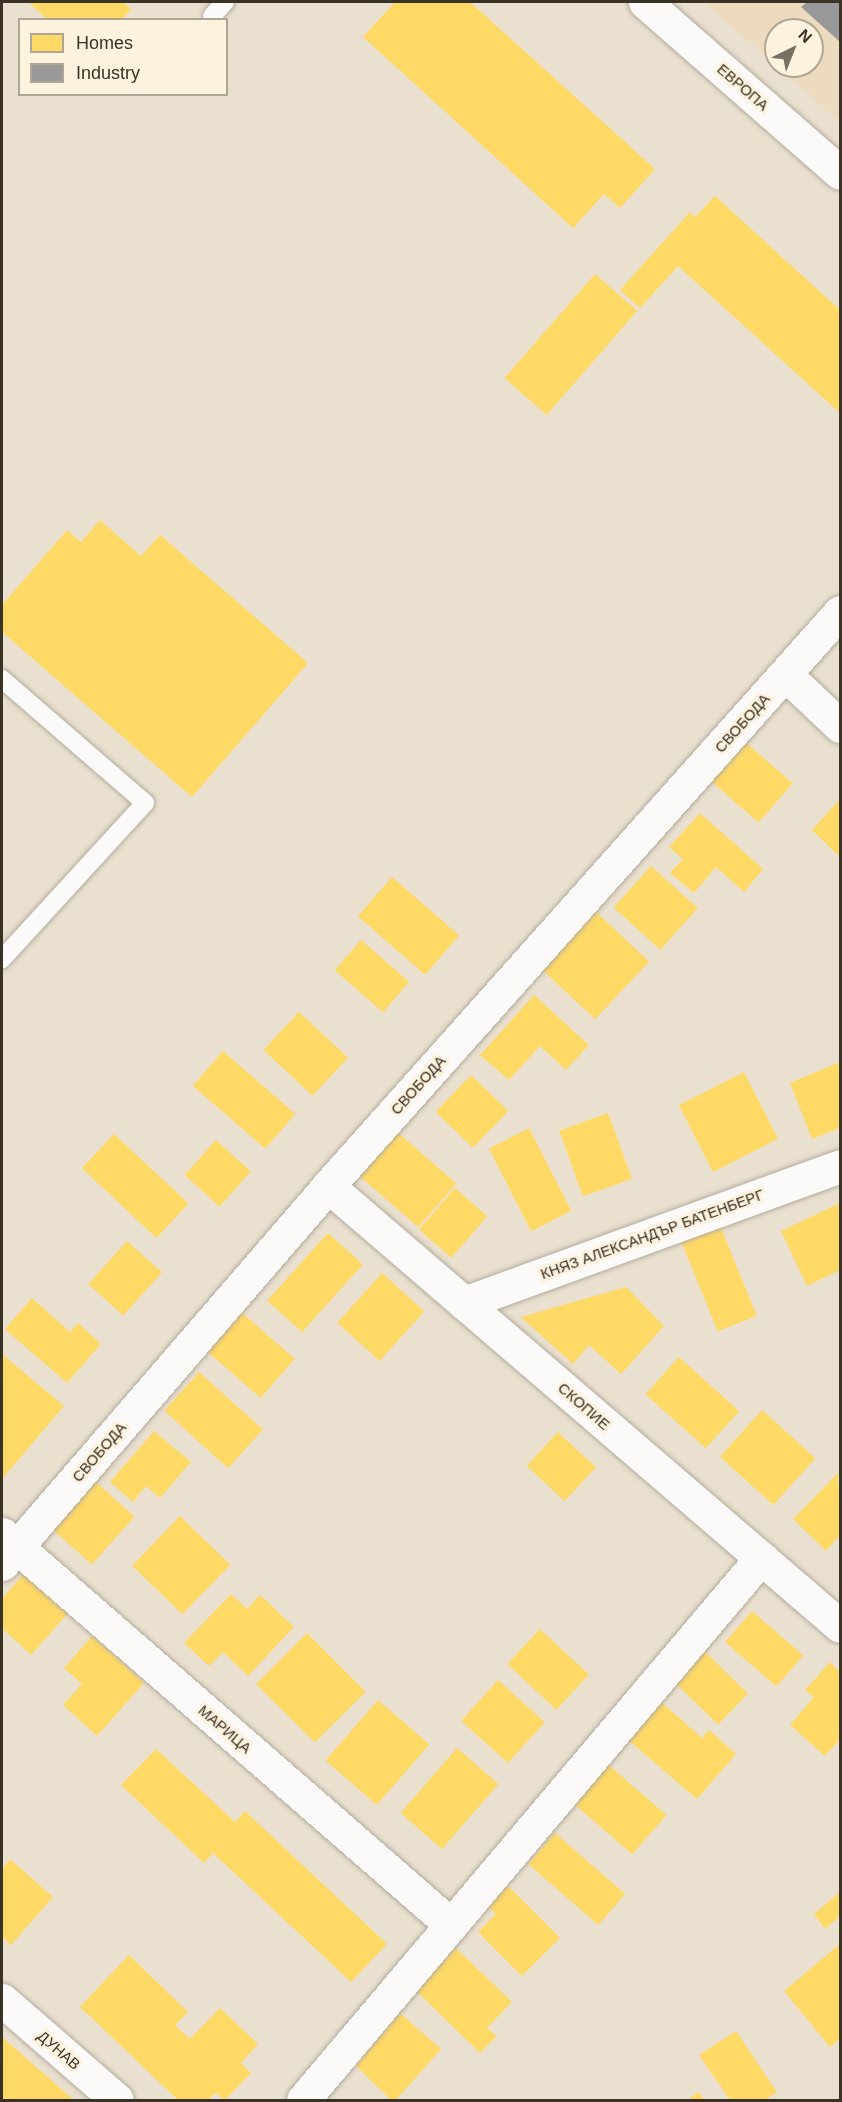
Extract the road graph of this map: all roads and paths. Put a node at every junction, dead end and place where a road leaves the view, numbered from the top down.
1 (225, 2) edge
2 (645, 2) edge
3 (212, 16) dead end
4 (840, 173) edge
5 (840, 612) edge
6 (784, 674) junction
7 (2, 679) edge
8 (840, 726) edge
9 (2, 959) edge
10 (840, 1166) edge
11 (328, 1186) junction
12 (464, 1303) junction
13 (6, 1548) edge
14 (761, 1558) junction
15 (840, 1626) edge
16 (450, 1924) junction
17 (2, 2000) edge
18 (117, 2100) edge
19 (303, 2100) edge

1 - 3 lane
2 - 4 street, ЕВРОПА
5 - 6 street, СВОБОДА
6 - 8 street
6 - 11 street, СВОБОДА
7 - 9 lane
10 - 12 street, КНЯЗ АЛЕКСАНДЪР БАТЕНБЕРГ
11 - 12 street, СКОПИЕ
11 - 13 street, СВОБОДА
12 - 14 street, СКОПИЕ
13 - 16 street, МАРИЦА
14 - 15 street, СКОПИЕ
14 - 16 street
16 - 19 street
17 - 18 street, ДУНАВ

